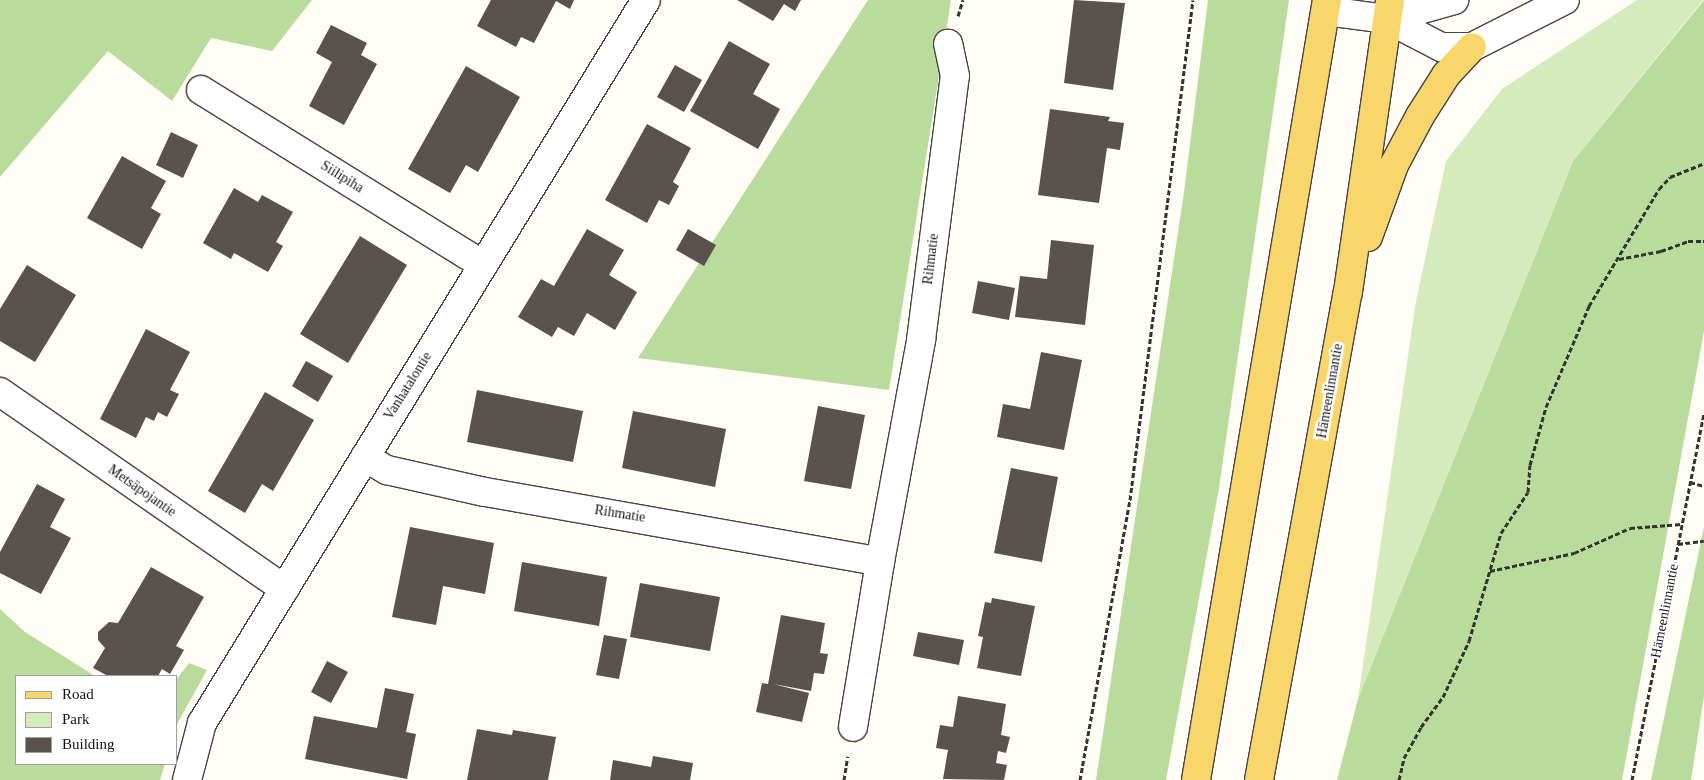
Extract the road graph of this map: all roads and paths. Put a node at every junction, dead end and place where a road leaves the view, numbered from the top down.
1 (646, 0) edge
2 (1194, 0) edge
3 (1454, 0) edge
4 (1565, 0) edge
5 (1326, 5) edge
6 (1388, 10) edge
7 (948, 44) dead end
8 (1472, 47) junction
9 (201, 90) dead end
10 (1704, 162) edge
11 (1704, 241) edge
12 (1619, 259) junction
13 (483, 265) junction
14 (1348, 292) junction
15 (0, 392) edge
16 (1704, 413) edge
17 (365, 456) junction
18 (1690, 482) junction
19 (1704, 486) edge
20 (1682, 524) junction
21 (1704, 541) edge
22 (1678, 544) junction
23 (880, 562) junction
24 (1490, 571) junction
25 (285, 590) junction
26 (853, 727) dead end
27 (187, 780) edge
28 (1080, 780) edge
29 (1196, 780) edge
30 (1259, 780) edge
31 (1399, 780) edge
32 (1632, 780) edge

1 - 13 street, Vanhatalontie
2 - 28 path
3 - 6 street
4 - 8 street
5 - 6 street
5 - 29 main road
6 - 8 street
6 - 14 main road, Hämeenlinnantie
7 - 23 street, Rihmatie
8 - 14 main road
9 - 13 street, Siilipiha
10 - 12 path
11 - 12 path
12 - 24 path
13 - 17 street, Vanhatalontie
14 - 30 main road, Hämeenlinnantie
15 - 25 street, Metsäpojantie
16 - 18 path, Hämeenlinnantie
17 - 23 street, Rihmatie
17 - 25 street, Vanhatalontie
18 - 19 path
18 - 20 path, Hämeenlinnantie
20 - 22 path, Hämeenlinnantie
20 - 24 path
21 - 22 path
22 - 32 path, Hämeenlinnantie
23 - 26 street, Rihmatie
24 - 31 path
25 - 27 street, Vanhatalontie

